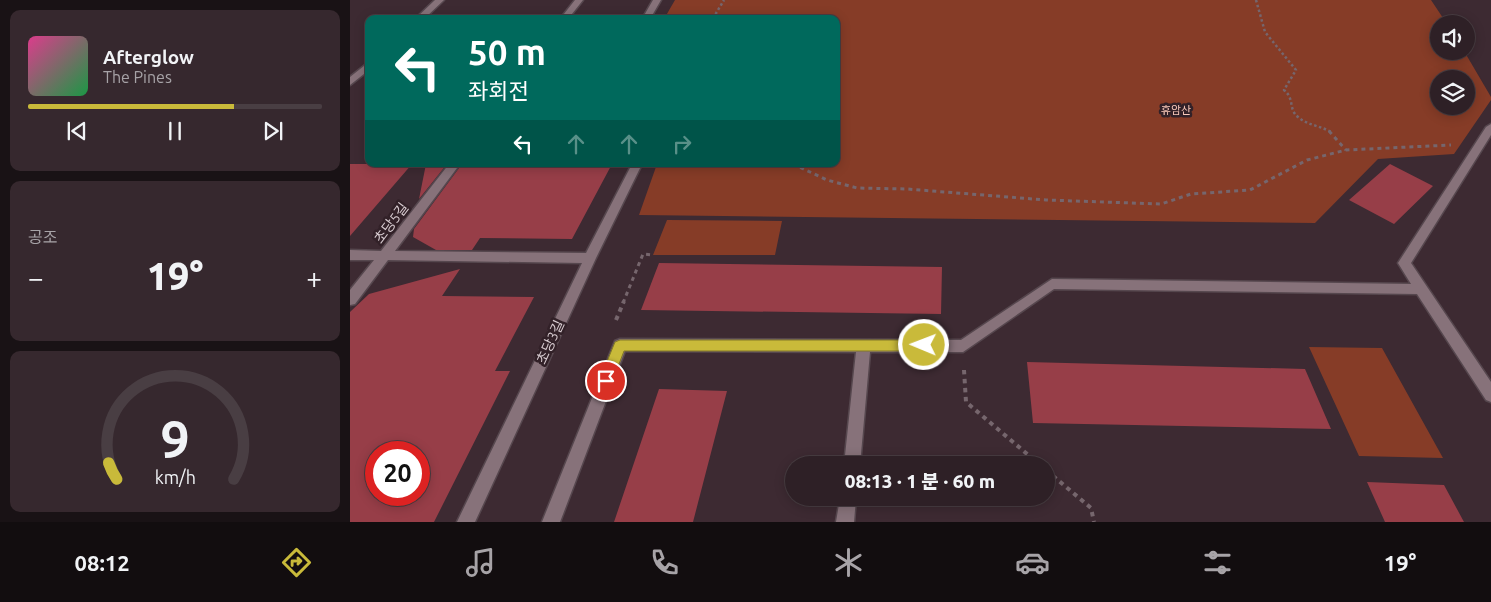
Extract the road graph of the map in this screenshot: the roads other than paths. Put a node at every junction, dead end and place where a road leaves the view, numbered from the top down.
1 (440, 0) edge
2 (579, 0) edge
3 (657, 0) edge
4 (423, 15) edge
5 (567, 15) edge
6 (648, 15) edge
7 (365, 69) edge
8 (350, 82) edge
9 (1491, 127) edge
10 (453, 167) edge
11 (636, 167) edge
12 (350, 255) edge
13 (385, 256) junction
14 (590, 258) junction
15 (1421, 289) junction
16 (350, 300) edge
17 (864, 345) junction
18 (1491, 395) edge
19 (853, 456) edge
20 (847, 506) edge
21 (466, 522) edge
22 (551, 522) edge
23 (846, 522) edge

1 - 4 street
2 - 5 street
3 - 6 street
7 - 8 street
9 - 15 street
10 - 13 street, 초당5길
11 - 14 street, 초당3길
12 - 13 street
13 - 14 street
13 - 16 street, 초당5길
14 - 21 street, 초당3길
15 - 17 street
15 - 18 street
17 - 19 street
17 - 22 street
20 - 23 street

